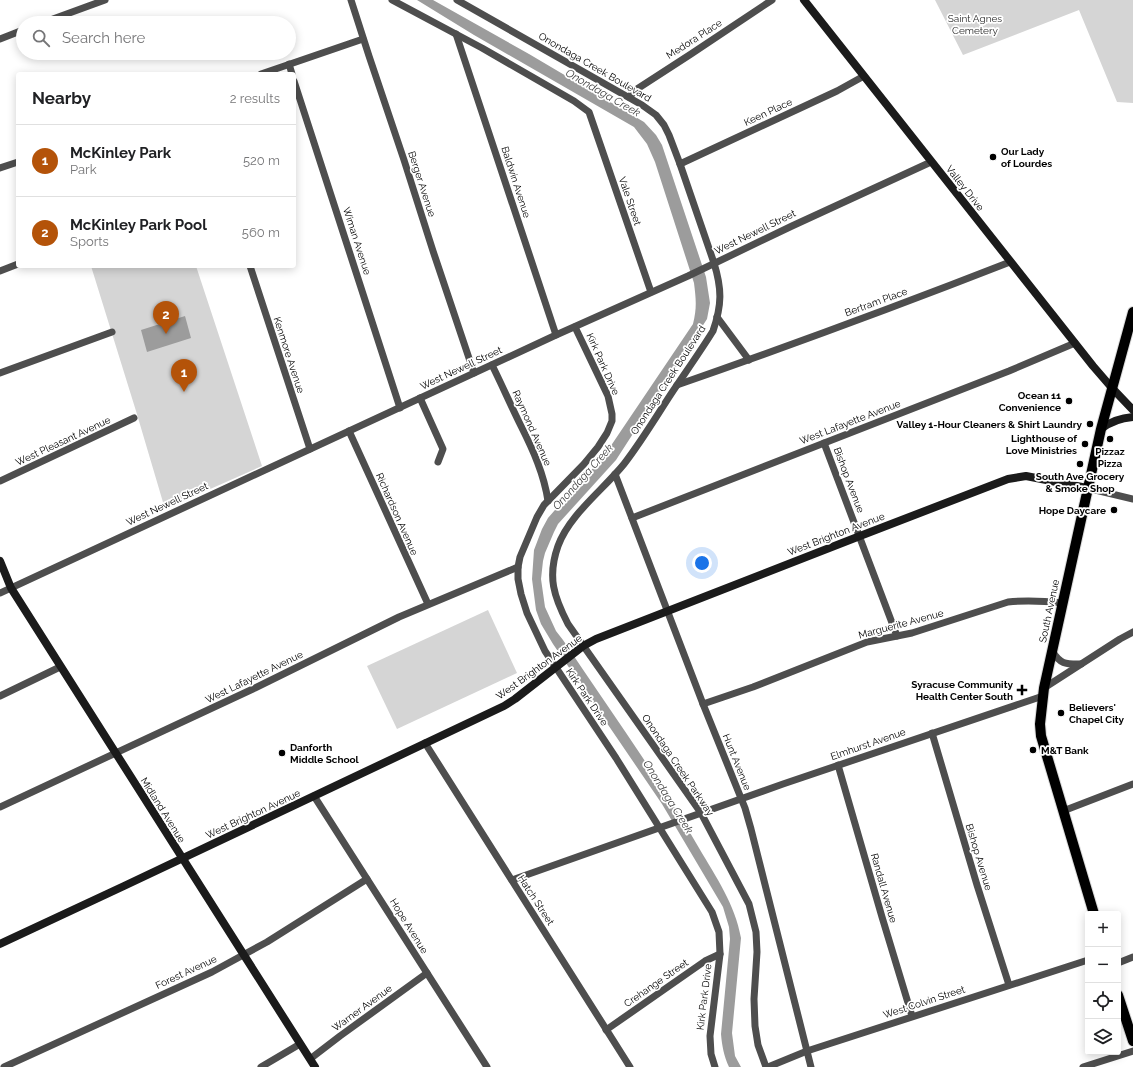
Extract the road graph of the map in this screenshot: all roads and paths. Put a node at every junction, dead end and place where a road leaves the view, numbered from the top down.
1 (105, 0) edge
2 (351, 0) edge
3 (392, 0) edge
4 (457, 0) edge
5 (772, 0) edge
6 (804, 0) edge
7 (61, 16) edge
8 (16, 33) edge
9 (456, 34) junction
10 (363, 38) junction
11 (0, 39) edge
12 (289, 64) junction
13 (267, 72) edge
14 (291, 72) edge
15 (864, 76) junction
16 (296, 86) edge
17 (629, 97) junction
18 (931, 162) junction
19 (16, 163) edge
20 (680, 164) junction
21 (0, 168) edge
22 (1010, 262) junction
23 (714, 263) junction
24 (16, 265) edge
25 (251, 268) edge
26 (0, 271) edge
27 (651, 292) junction
28 (1133, 312) edge
29 (718, 317) junction
30 (575, 327) junction
31 (112, 332) dead end
32 (556, 335) junction
33 (1075, 343) junction
34 (749, 360) junction
35 (492, 365) junction
36 (0, 373) edge
37 (474, 373) junction
38 (676, 386) junction
39 (1112, 388) junction
40 (420, 398) junction
41 (400, 408) junction
42 (1133, 410) edge
43 (1133, 417) edge
44 (134, 418) dead end
45 (1101, 428) junction
46 (349, 432) junction
47 (824, 443) junction
48 (310, 450) junction
49 (438, 462) dead end
50 (615, 474) junction
51 (0, 481) edge
52 (1087, 488) junction
53 (1133, 499) edge
54 (548, 501) junction
55 (632, 518) junction
56 (860, 536) junction
57 (0, 561) edge
58 (518, 567) junction
59 (11, 588) junction
60 (0, 593) edge
61 (1063, 602) junction
62 (428, 604) junction
63 (668, 611) junction
64 (1133, 632) edge
65 (897, 636) junction
66 (583, 646) junction
67 (1052, 652) junction
68 (1081, 664) junction
69 (558, 665) junction
70 (60, 667) junction
71 (1044, 692) junction
72 (0, 696) edge
73 (703, 704) junction
74 (932, 733) junction
75 (425, 743) junction
76 (115, 753) junction
77 (838, 765) junction
78 (1133, 784) edge
79 (314, 796) junction
80 (741, 799) junction
81 (0, 807) edge
82 (1063, 811) junction
83 (700, 813) junction
84 (660, 827) junction
85 (182, 859) junction
86 (367, 879) junction
87 (512, 880) junction
88 (1093, 911) edge
89 (0, 944) edge
90 (720, 954) junction
91 (243, 955) junction
92 (1133, 957) edge
93 (1085, 961) edge
94 (1121, 962) edge
95 (427, 974) junction
96 (1008, 985) junction
97 (1121, 1004) edge
98 (912, 1016) junction
99 (606, 1030) junction
100 (1133, 1041) edge
101 (300, 1044) junction
102 (807, 1051) junction
103 (1133, 1051) edge
104 (310, 1059) junction
105 (4, 1067) edge
106 (261, 1067) edge
107 (315, 1067) edge
108 (487, 1067) edge
109 (630, 1067) edge
110 (715, 1067) edge
111 (767, 1067) edge
112 (811, 1067) edge
113 (1083, 1067) edge

1 - 7 street
2 - 10 street, Berger Avenue
3 - 9 street
4 - 17 street, Onondaga Creek Boulevard
5 - 17 street, Medora Place
6 - 15 street, Valley Drive
8 - 11 street
9 - 27 street, Vale Street
9 - 32 street, Baldwin Avenue
10 - 12 street
10 - 37 street, Berger Avenue
12 - 13 street
12 - 14 street
15 - 18 street, Valley Drive
15 - 20 street, Keen Place
16 - 41 street, Wiman Avenue
17 - 20 street, Onondaga Creek Boulevard
18 - 22 street, Valley Drive
18 - 23 street, West Newell Street
19 - 21 street
20 - 23 street, Onondaga Creek Boulevard
22 - 33 street, Valley Drive
22 - 34 street, Bertram Place
23 - 27 street, West Newell Street
23 - 29 street, Onondaga Creek Boulevard
24 - 26 street
25 - 48 street, Kenmore Avenue
27 - 30 street, West Newell Street
28 - 39 main road, South Avenue
29 - 34 street
29 - 38 street, Onondaga Creek Boulevard
30 - 32 street, West Newell Street
30 - 54 street, Kirk Park Drive
31 - 36 street
32 - 35 street, West Newell Street
33 - 39 street, Valley Drive
33 - 47 street, West Lafayette Avenue
34 - 38 street, Bertram Place
35 - 37 street, West Newell Street
35 - 54 street, Raymond Avenue
37 - 40 street, West Newell Street
38 - 50 street, Onondaga Creek Boulevard
39 - 42 street, Valley Drive
39 - 45 main road, South Avenue
40 - 41 street, West Newell Street
40 - 49 street
41 - 46 street, West Newell Street
43 - 45 street
44 - 51 street, West Pleasant Avenue
45 - 52 main road, South Avenue
46 - 48 street, West Newell Street
46 - 62 street, Richardson Avenue
47 - 55 street, West Lafayette Avenue
47 - 56 street, Bishop Avenue
48 - 59 street, West Newell Street
50 - 55 street, Hunt Avenue
50 - 66 street, Onondaga Creek Boulevard
52 - 53 street, West Brighton Avenue
52 - 56 street, West Brighton Avenue
52 - 61 main road, South Avenue
54 - 58 street, Kirk Park Drive
55 - 63 street, Hunt Avenue
56 - 63 street, West Brighton Avenue
56 - 65 street, Bishop Avenue
57 - 59 street, Midland Avenue
58 - 62 street, West Lafayette Avenue
58 - 69 street, Kirk Park Drive
59 - 60 street, West Newell Street
59 - 70 street, Midland Avenue
61 - 65 street, Marguerite Avenue
61 - 67 main road, South Avenue
62 - 76 street, West Lafayette Avenue
63 - 66 street, West Brighton Avenue
63 - 73 street, Hunt Avenue
64 - 68 street, Elmhurst Avenue
65 - 73 street, Marguerite Avenue
66 - 69 street, West Brighton Avenue
66 - 83 street, Onondaga Creek Parkway
67 - 68 street
67 - 71 main road, South Avenue
68 - 71 street, Elmhurst Avenue
69 - 75 street, West Brighton Avenue
69 - 84 street, Kirk Park Drive
70 - 72 street
70 - 76 street, Midland Avenue
71 - 74 street, Elmhurst Avenue
71 - 82 main road, South Avenue
73 - 80 street, Hunt Avenue
74 - 77 street, Elmhurst Avenue
74 - 96 street, Bishop Avenue
75 - 79 street, West Brighton Avenue
75 - 87 street, Hatch Street
76 - 81 street, West Lafayette Avenue
76 - 85 street, Midland Avenue
77 - 80 street, Elmhurst Avenue
77 - 98 street, Randall Avenue
78 - 82 street
79 - 85 street, West Brighton Avenue
79 - 86 street, Hope Avenue
80 - 83 street, Elmhurst Avenue
80 - 102 street, Hunt Avenue
82 - 88 main road, South Avenue
83 - 84 street, Elmhurst Avenue
83 - 111 street, Onondaga Creek Parkway
84 - 87 street
84 - 90 street, Kirk Park Drive
85 - 89 street, West Brighton Avenue
85 - 91 street, Midland Avenue
86 - 91 street, Forest Avenue
86 - 95 street, Hope Avenue
87 - 99 street, Hatch Street
90 - 99 street, Crehange Street
90 - 110 street, Kirk Park Drive
91 - 101 street, Midland Avenue
91 - 105 street, Forest Avenue
92 - 94 street
93 - 96 street, West Colvin Street
95 - 104 street, Warner Avenue
95 - 108 street, Hope Avenue
96 - 98 street, West Colvin Street
97 - 100 main road
98 - 102 street, West Colvin Street
99 - 109 street, Hatch Street
101 - 104 street, Midland Avenue
101 - 106 street
102 - 111 street, West Colvin Street
102 - 112 street, Hunt Avenue
103 - 113 street
104 - 107 street, Midland Avenue

